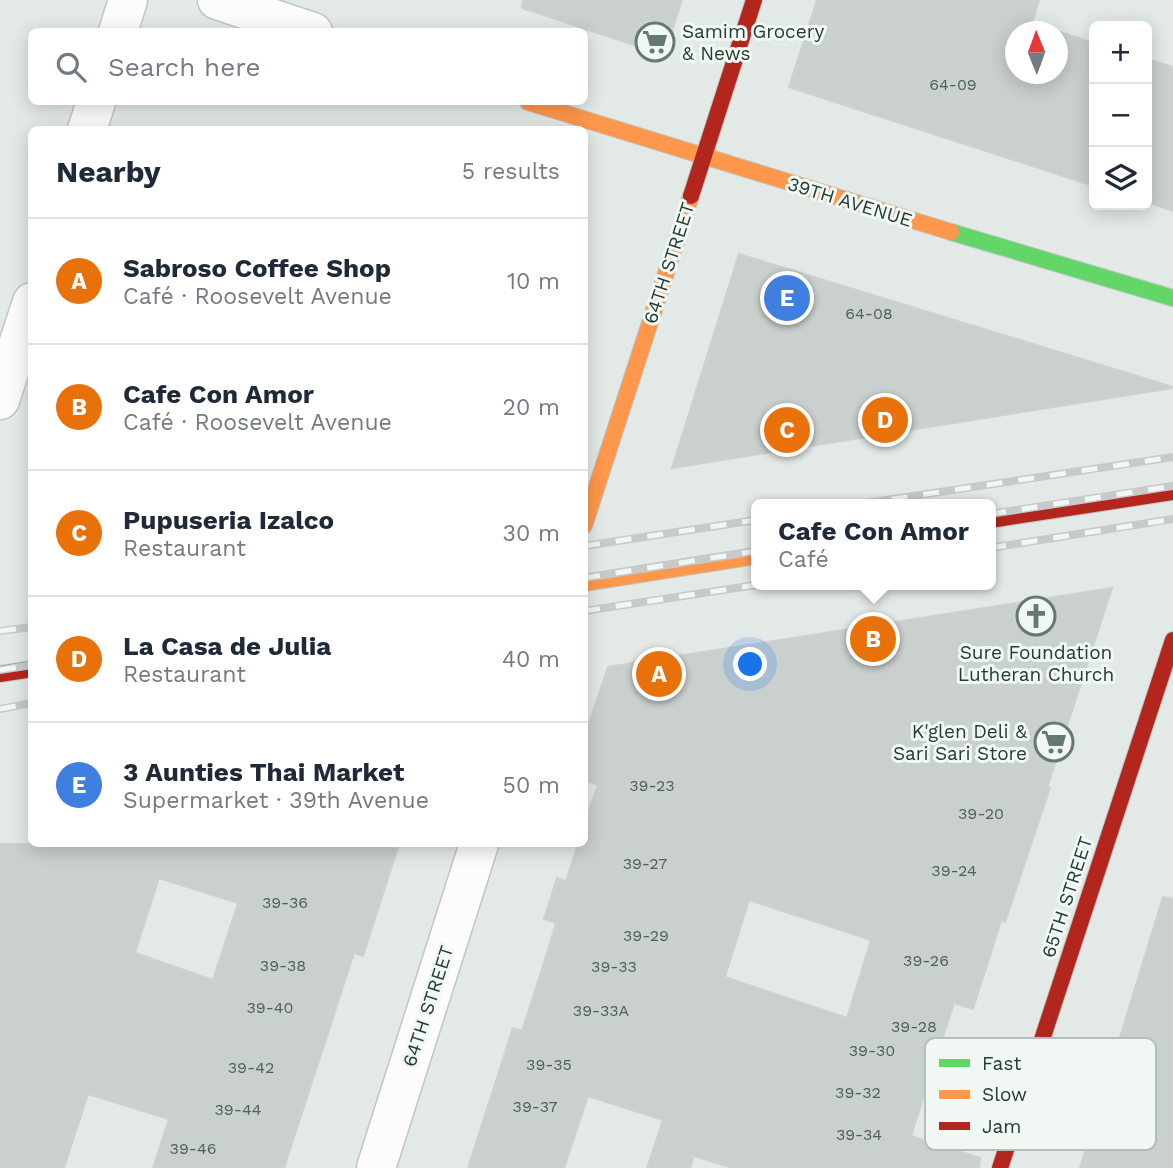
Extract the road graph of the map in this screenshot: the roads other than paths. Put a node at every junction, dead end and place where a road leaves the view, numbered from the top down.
1 (128, 0) edge
2 (217, 0) edge
3 (754, 0) edge
4 (119, 28) edge
5 (301, 28) edge
6 (95, 105) edge
7 (537, 105) edge
8 (88, 126) edge
9 (703, 158) junction
10 (1173, 298) edge
11 (28, 314) edge
12 (0, 400) edge
13 (1173, 492) edge
14 (588, 514) edge
15 (996, 519) edge
16 (751, 557) edge
17 (588, 582) edge
18 (1173, 640) edge
19 (28, 670) edge
20 (0, 674) edge
21 (479, 847) edge
22 (1043, 1038) edge
23 (1006, 1150) edge
24 (376, 1168) edge
25 (1000, 1168) edge

1 - 4 street
2 - 5 street
3 - 9 street, 64TH STREET
6 - 8 street
7 - 9 street, 39TH AVENUE
9 - 10 street, 39TH AVENUE
9 - 14 street, 64TH STREET
11 - 12 street
13 - 15 street
16 - 17 street
18 - 22 street, 65TH STREET
19 - 20 street
21 - 24 street, 64TH STREET
23 - 25 street, 65TH STREET

